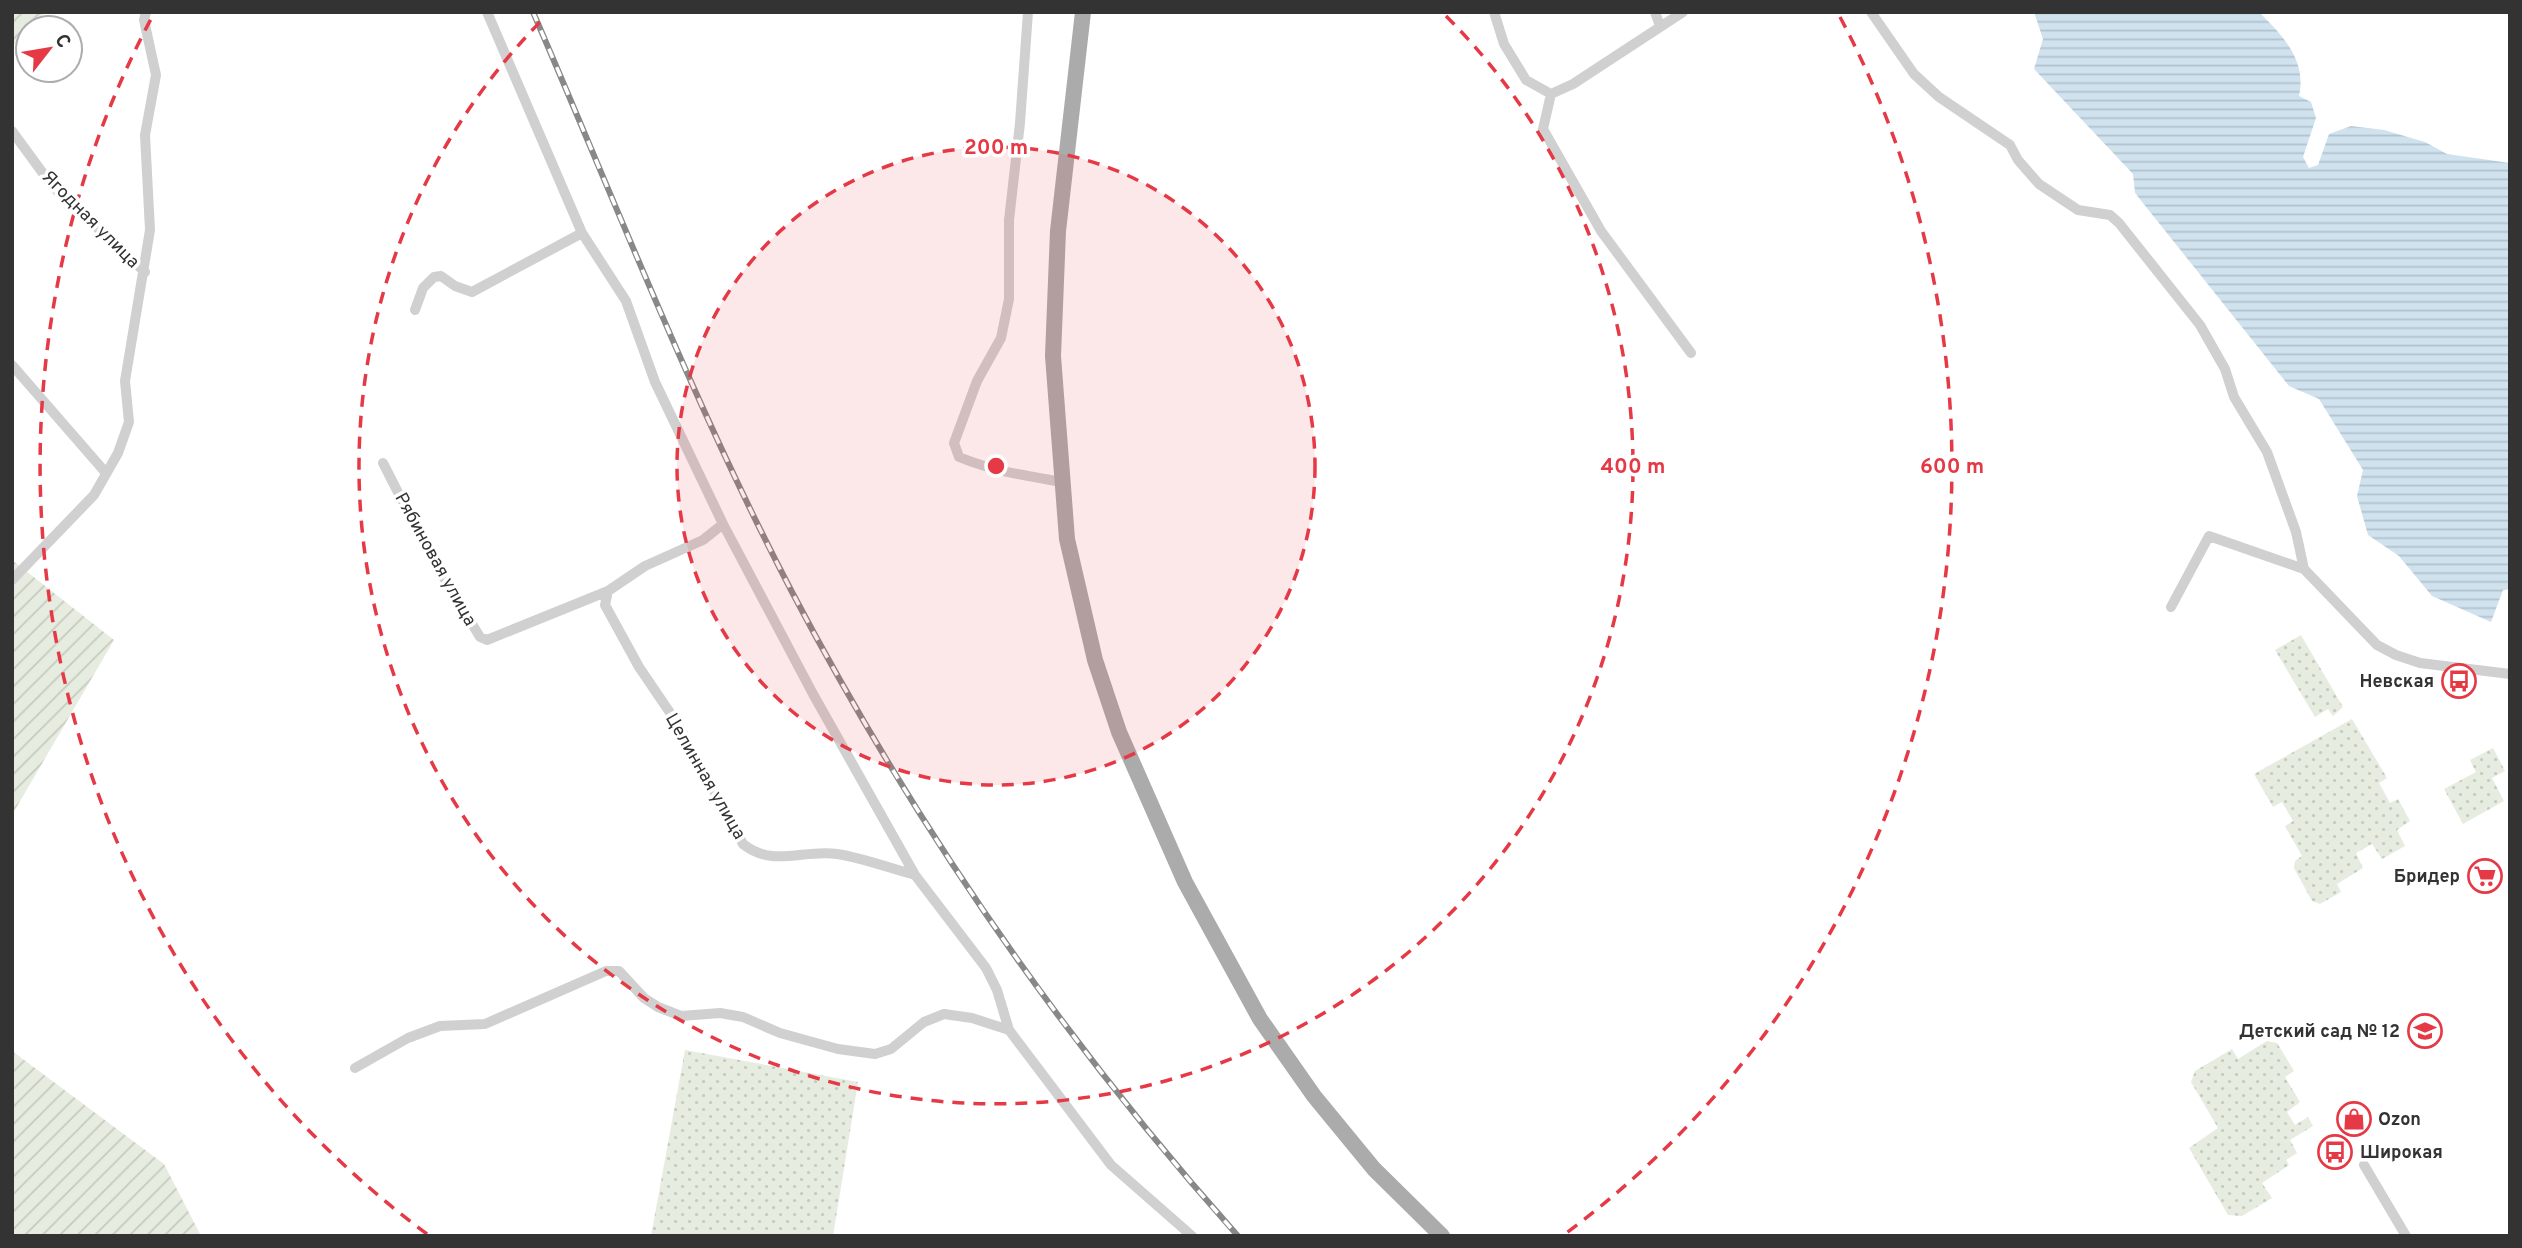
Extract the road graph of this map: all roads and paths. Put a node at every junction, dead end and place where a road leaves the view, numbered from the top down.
1 (146, 12) edge
2 (487, 12) edge
3 (1028, 12) edge
4 (1083, 12) edge
5 (1494, 12) edge
6 (1655, 12) edge
7 (1683, 12) edge
8 (1871, 12) edge
9 (1660, 26) junction
10 (1551, 94) junction
11 (12, 131) edge
12 (582, 233) junction
13 (145, 272) junction
14 (415, 310) dead end
15 (1692, 353) dead end
16 (12, 365) edge
17 (383, 463) dead end
18 (106, 473) junction
19 (1062, 482) junction
20 (723, 524) junction
21 (2304, 569) junction
22 (12, 580) edge
23 (608, 591) junction
24 (2171, 607) dead end
25 (2510, 674) edge
26 (915, 874) junction
27 (1009, 1030) junction
28 (355, 1068) dead end
29 (2364, 1165) dead end
30 (1192, 1236) edge
31 (1442, 1236) edge
32 (2406, 1236) edge

1 - 13 street
2 - 12 street
3 - 19 street
4 - 19 main road
5 - 10 street
6 - 9 street
7 - 9 street
8 - 21 street
9 - 10 street
10 - 15 street
11 - 13 street, Ягодная улица
12 - 14 street
12 - 20 street
13 - 18 street
16 - 18 street
17 - 23 street, Рябиновая улица
18 - 22 street
19 - 31 main road
20 - 23 street, Рябиновая улица
20 - 26 street
21 - 24 street
21 - 25 street
23 - 26 street, Целинная улица
26 - 27 street
27 - 28 street
27 - 30 street
29 - 32 street

